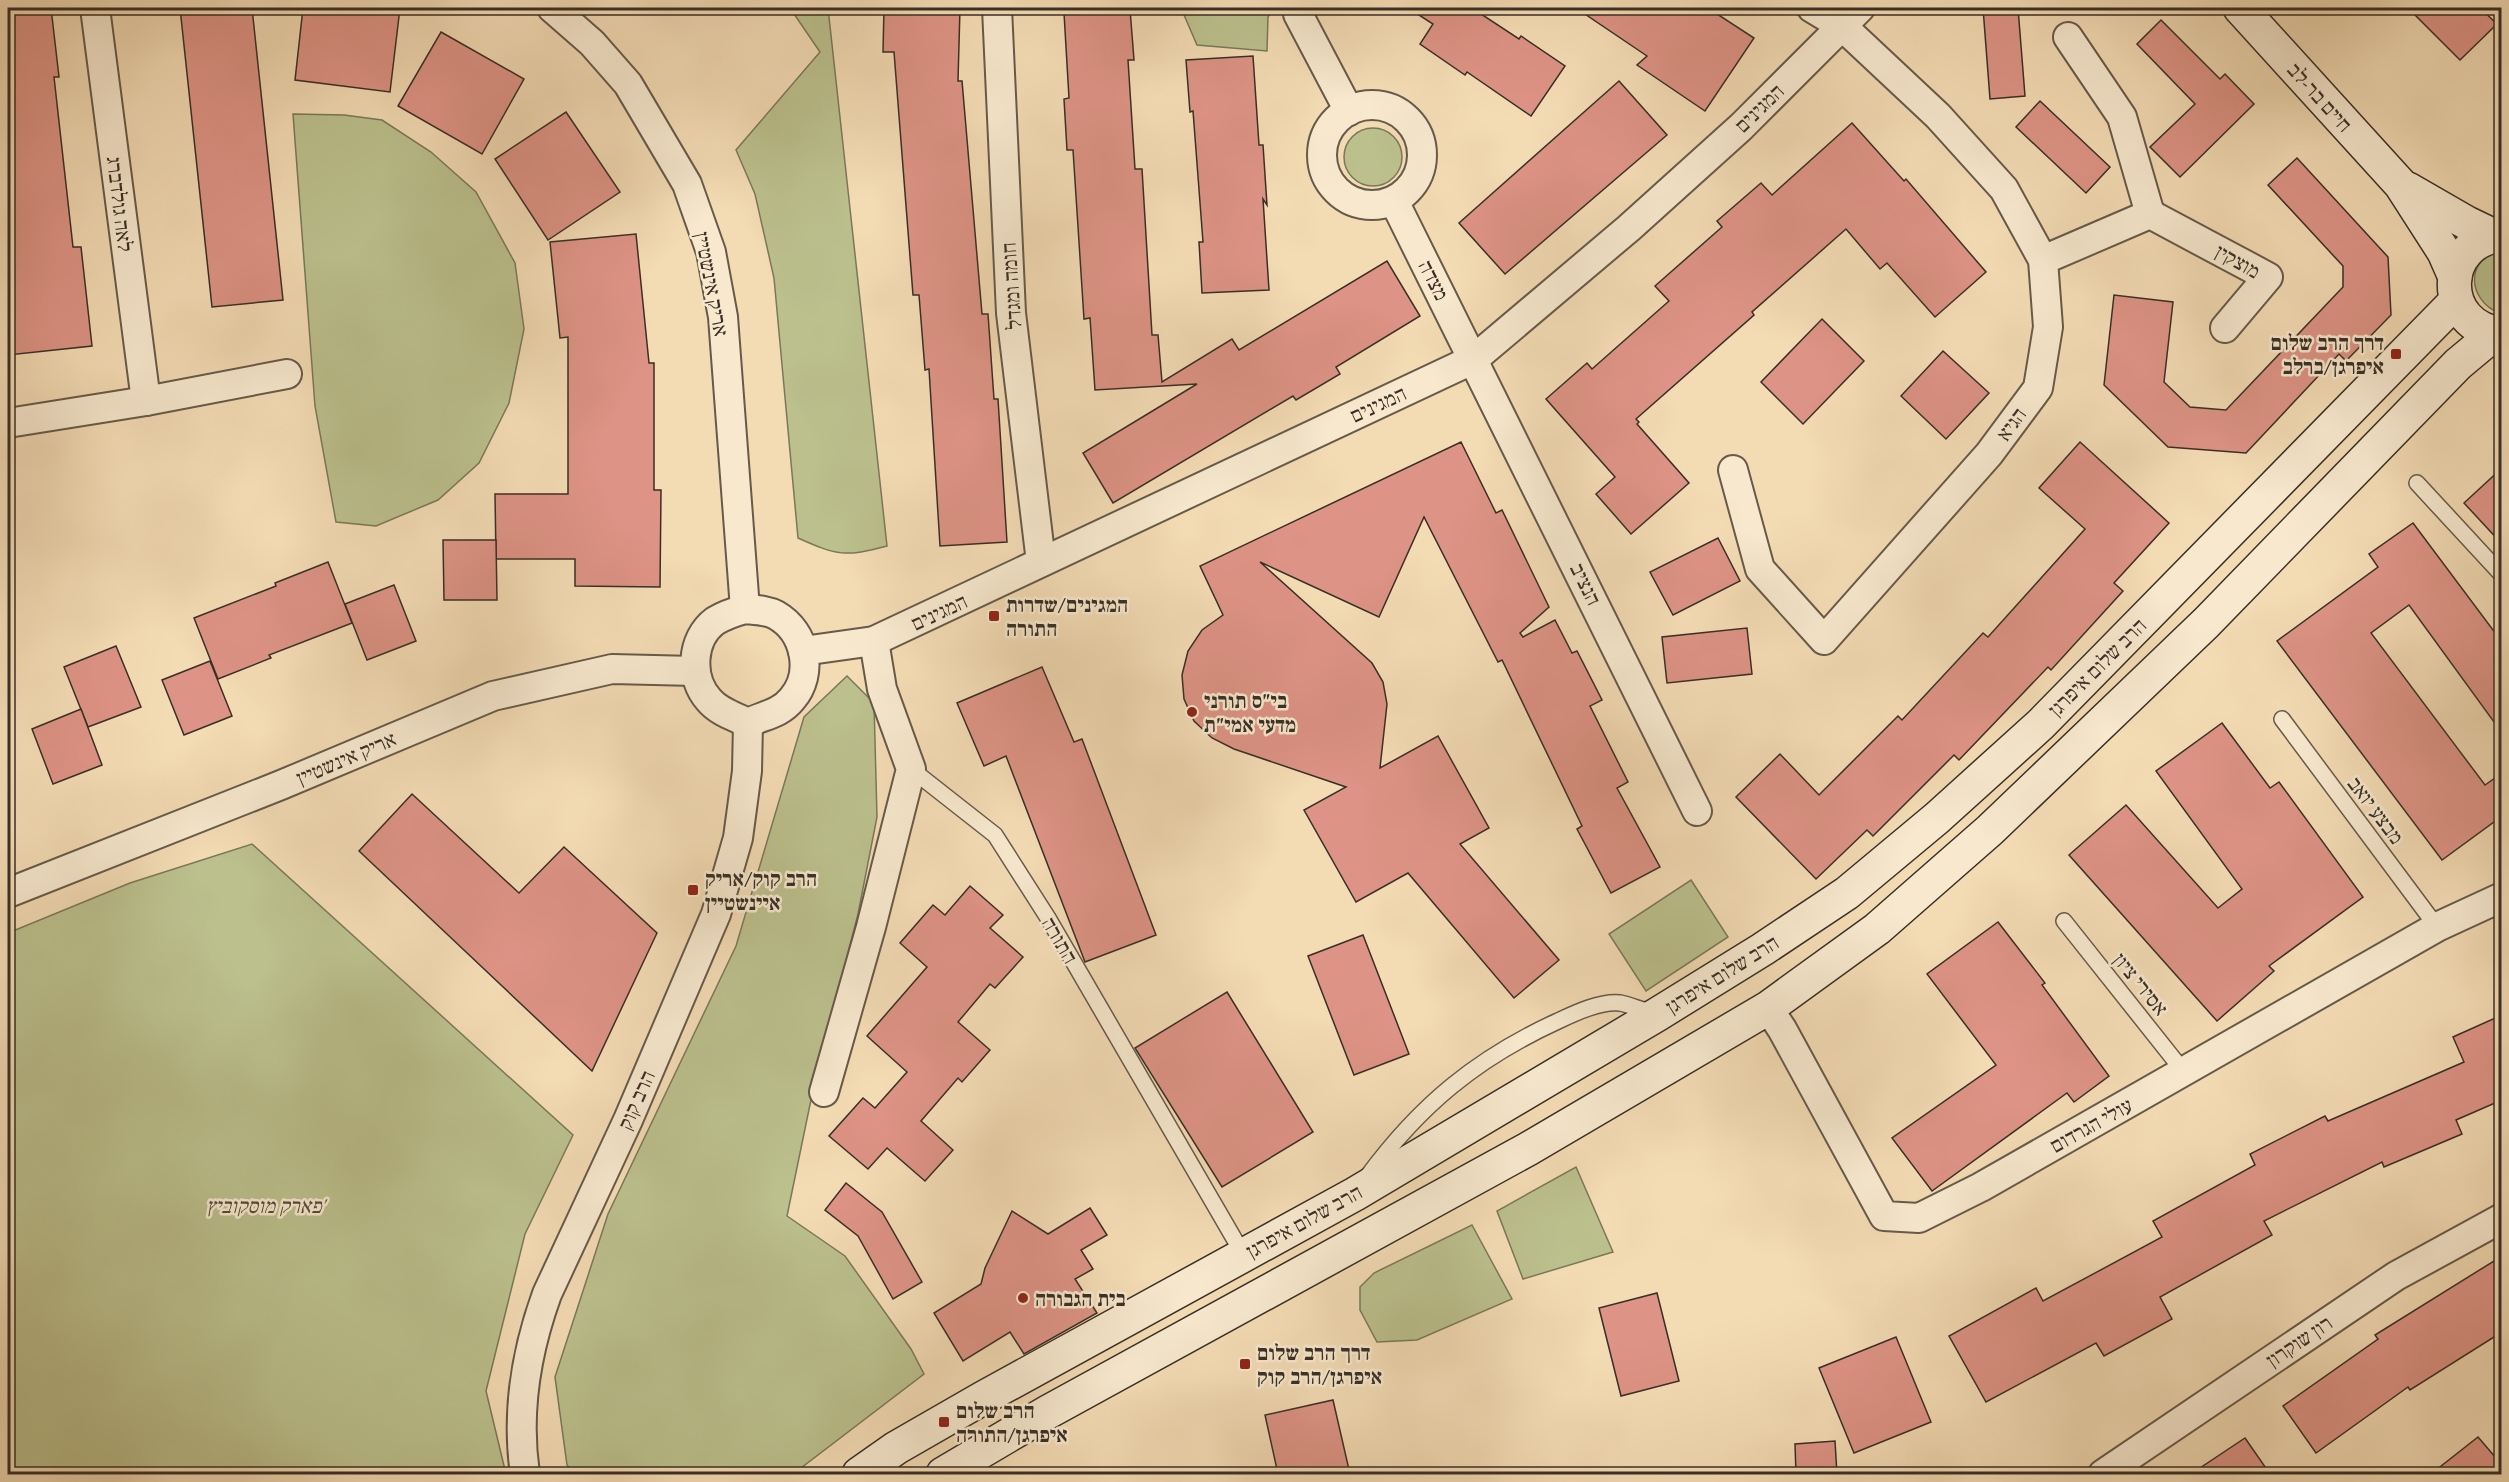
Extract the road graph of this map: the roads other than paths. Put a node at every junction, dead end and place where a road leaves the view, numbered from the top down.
1 (95, 8) edge
2 (552, 8) edge
3 (997, 8) edge
4 (1812, 8) edge
5 (2240, 8) edge
6 (1298, 14) dead end
7 (1851, 17) edge
8 (2067, 37) dead end
9 (1349, 111) junction
10 (2401, 185) junction
11 (1394, 201) junction
12 (2150, 214) junction
13 (2498, 235) edge
14 (2043, 260) junction
15 (2455, 289) junction
16 (2225, 328) dead end
17 (2498, 334) edge
18 (1474, 359) junction
19 (287, 374) dead end
20 (146, 400) junction
21 (8, 423) edge
22 (1733, 470) dead end
23 (2417, 483) dead end
24 (1041, 562) junction
25 (2502, 575) edge
26 (745, 609) junction
27 (874, 641) junction
28 (803, 651) junction
29 (695, 671) junction
30 (2282, 718) dead end
31 (748, 723) junction
32 (911, 769) junction
33 (1697, 811) dead end
34 (8, 893) edge
35 (2502, 897) edge
36 (2064, 921) dead end
37 (2437, 927) junction
38 (1768, 1008) junction
39 (1658, 1014) junction
40 (2184, 1072) junction
41 (824, 1092) dead end
42 (1355, 1194) junction
43 (2502, 1218) edge
44 (1243, 1254) junction
45 (525, 1474) edge
46 (859, 1474) edge
47 (943, 1474) edge
48 (2103, 1474) edge

1 - 20 street, לאה גולדברג
2 - 26 street, אריק אינשטיין
3 - 24 street, חומה ומגדל
4 - 7 street
5 - 10 main road, חיים בר-לב
6 - 9 street
7 - 14 street, הגיא
7 - 18 street, המגינים
8 - 12 street
9 - 11 street
9 - 11 street
10 - 13 main road, חיים בר-לב
10 - 15 main road, חיים בר-לב
11 - 18 street, מצדה
12 - 14 street
12 - 16 street, מוצקין
13 - 15 main road, הרב שלום איפרגן
14 - 22 street, הגיא
15 - 17 main road, חיים בר-לב
15 - 39 main road, הרב שלום איפרגן
17 - 38 main road, הרב שלום איפרגן
18 - 24 street, המגינים
18 - 33 street, הנציב
19 - 20 street
20 - 21 street
23 - 25 lane
24 - 27 street, המגינים
26 - 28 street
26 - 29 street
27 - 28 street, המגינים
27 - 32 street
28 - 31 street
29 - 31 street
29 - 34 street, אריק אינשטיין
30 - 37 lane, מבצע יואב
31 - 45 street, הרב קוק
32 - 41 street
32 - 44 lane, התורה
35 - 37 street, עולי הגרדום
36 - 40 lane, אסירי ציון
37 - 40 street, עולי הגרדום
38 - 40 street, עולי הגרדום
38 - 47 main road, הרב שלום איפרגן
39 - 42 main road, הרב שלום איפרגן
39 - 42 lane
42 - 44 main road, הרב שלום איפרגן
43 - 48 street, רון שוקרון
44 - 46 main road, הרב שלום איפרגן

